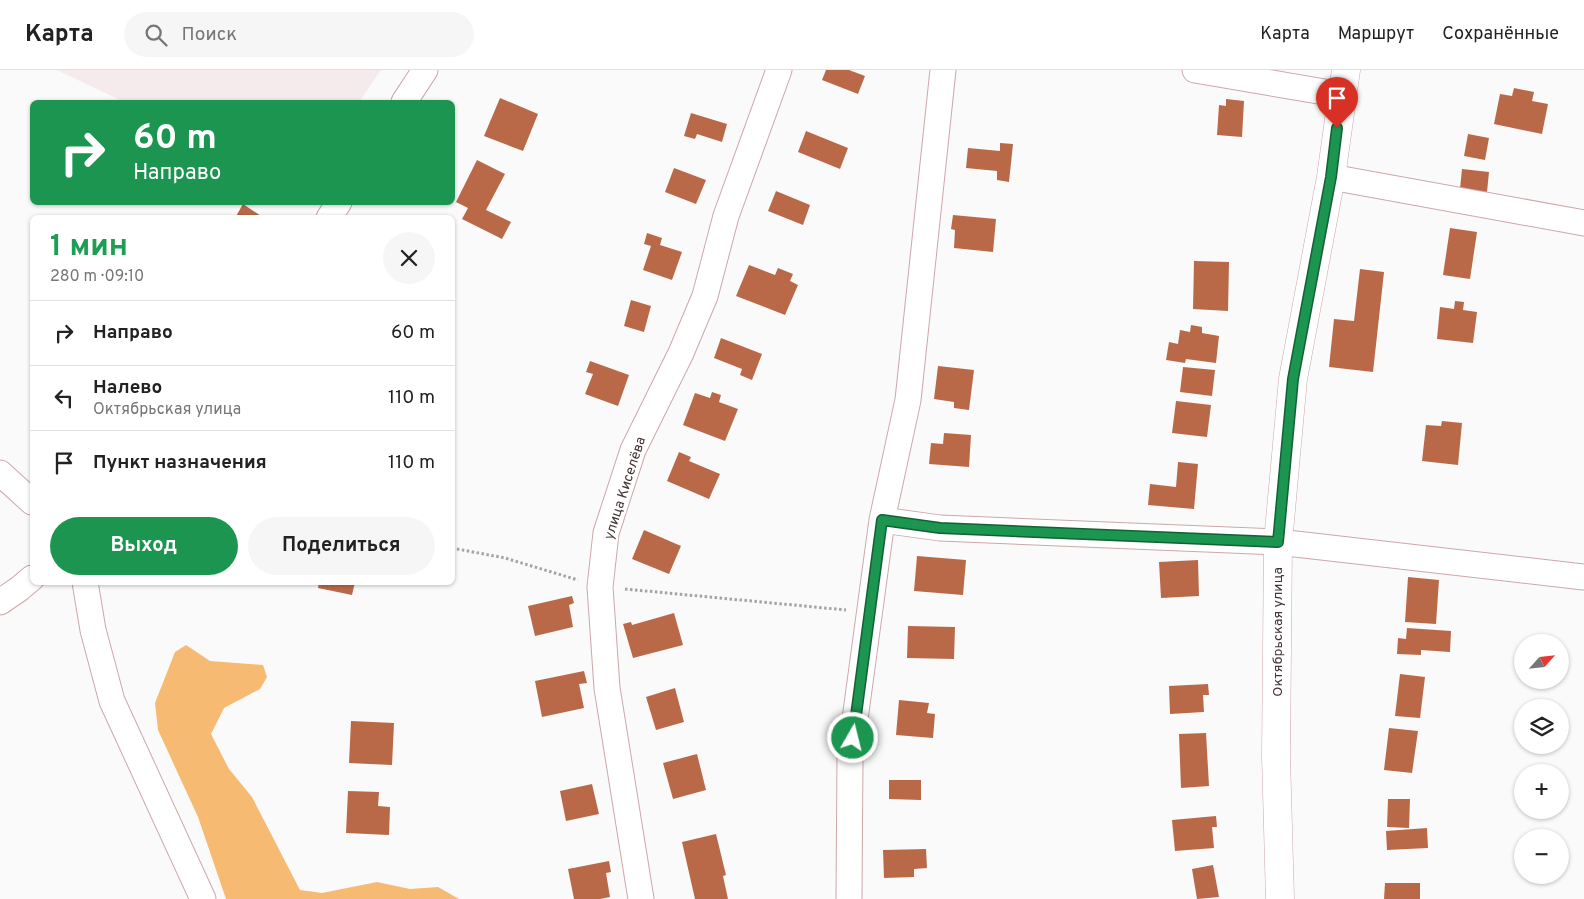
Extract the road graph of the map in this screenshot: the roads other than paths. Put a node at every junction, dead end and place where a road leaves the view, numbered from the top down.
1 (425, 70) edge
2 (779, 70) edge
3 (943, 70) edge
4 (1195, 70) edge
5 (1344, 83) edge
6 (405, 100) edge
7 (1331, 177) junction
8 (1584, 223) edge
9 (0, 472) edge
10 (30, 500) edge
11 (882, 520) junction
12 (1278, 542) junction
13 (1584, 577) edge
14 (30, 580) edge
15 (86, 585) edge
16 (0, 602) edge
17 (203, 899) edge
18 (641, 899) edge
19 (849, 899) edge
20 (1280, 899) edge

1 - 6 street
2 - 18 street, улица Киселёва
3 - 11 street
4 - 5 street
5 - 7 street, Октябрьская улица
7 - 8 street
7 - 12 street, Октябрьская улица
9 - 10 street
11 - 12 street
11 - 19 street
12 - 13 street
12 - 20 street, Октябрьская улица
14 - 16 street
15 - 17 street

